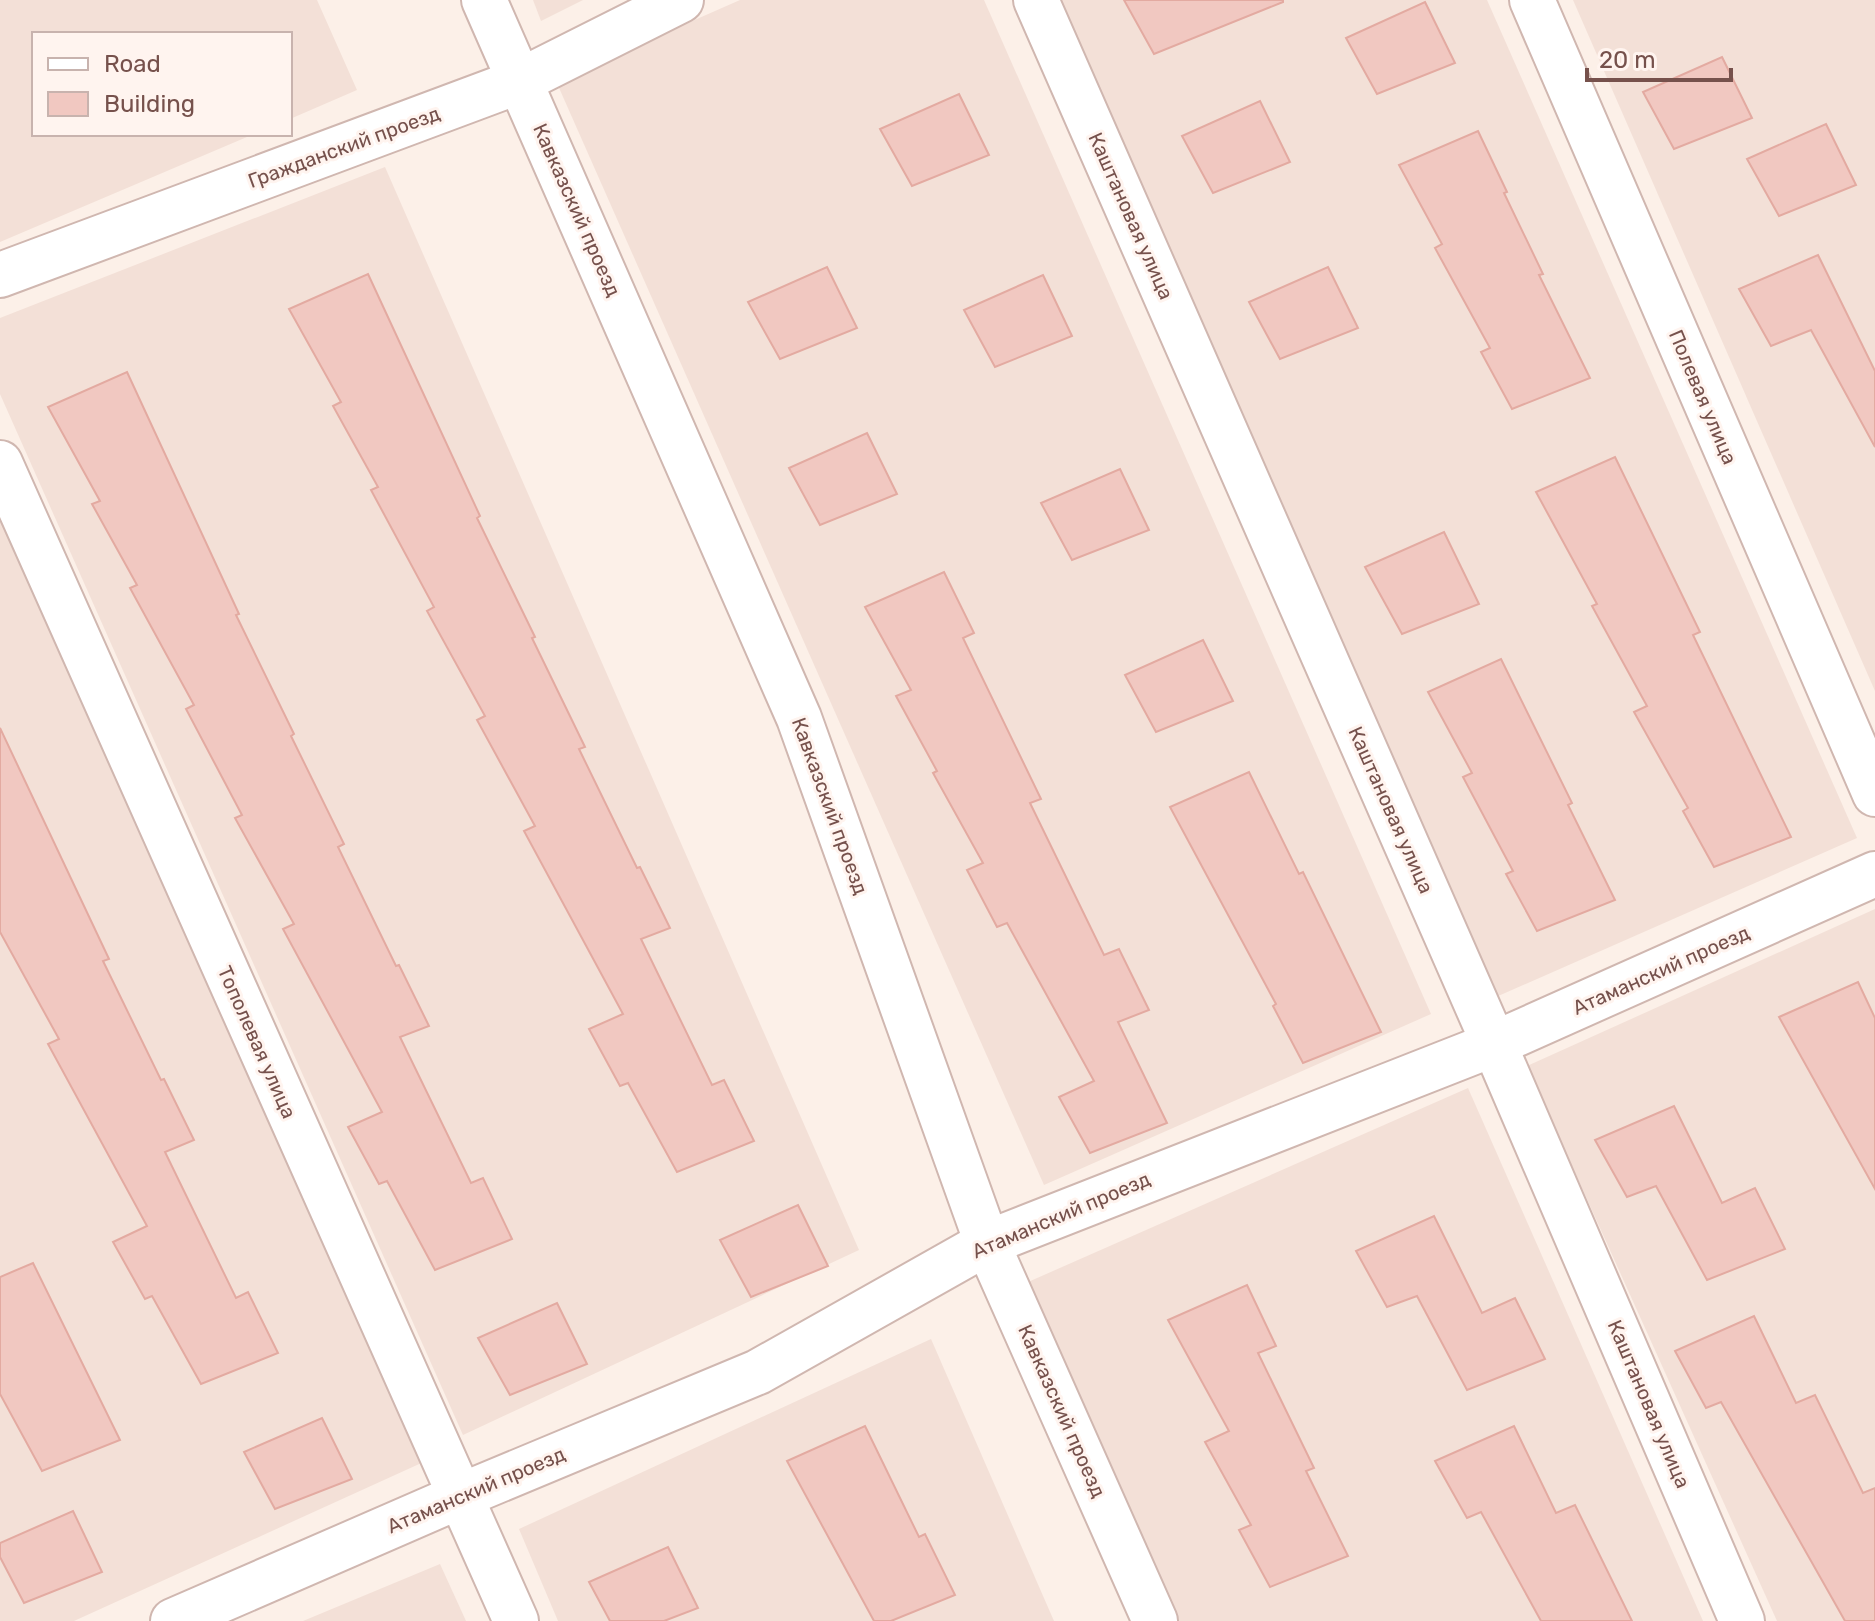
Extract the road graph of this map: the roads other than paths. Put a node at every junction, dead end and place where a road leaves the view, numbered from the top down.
1 (484, 0) edge
2 (681, 0) edge
3 (1036, 0) edge
4 (1532, 0) edge
5 (520, 81) junction
6 (0, 275) edge
7 (0, 463) edge
8 (1875, 794) edge
9 (1875, 874) edge
10 (1494, 1044) junction
11 (987, 1243) junction
12 (458, 1497) junction
13 (173, 1621) edge
14 (516, 1621) edge
15 (1155, 1621) edge
16 (1742, 1621) edge

1 - 5 street, Кавказский проезд
2 - 5 street, Гражданский проезд
3 - 10 street, Каштановая улица
4 - 8 street, Полевая улица
5 - 6 street, Гражданский проезд
5 - 11 street, Кавказский проезд
7 - 12 street, Тополевая улица
9 - 10 street, Атаманский проезд
10 - 11 street, Атаманский проезд
10 - 16 street, Каштановая улица
11 - 12 street, Атаманский проезд
11 - 15 street, Кавказский проезд
12 - 13 street, Атаманский проезд
12 - 14 street, Тополевая улица

